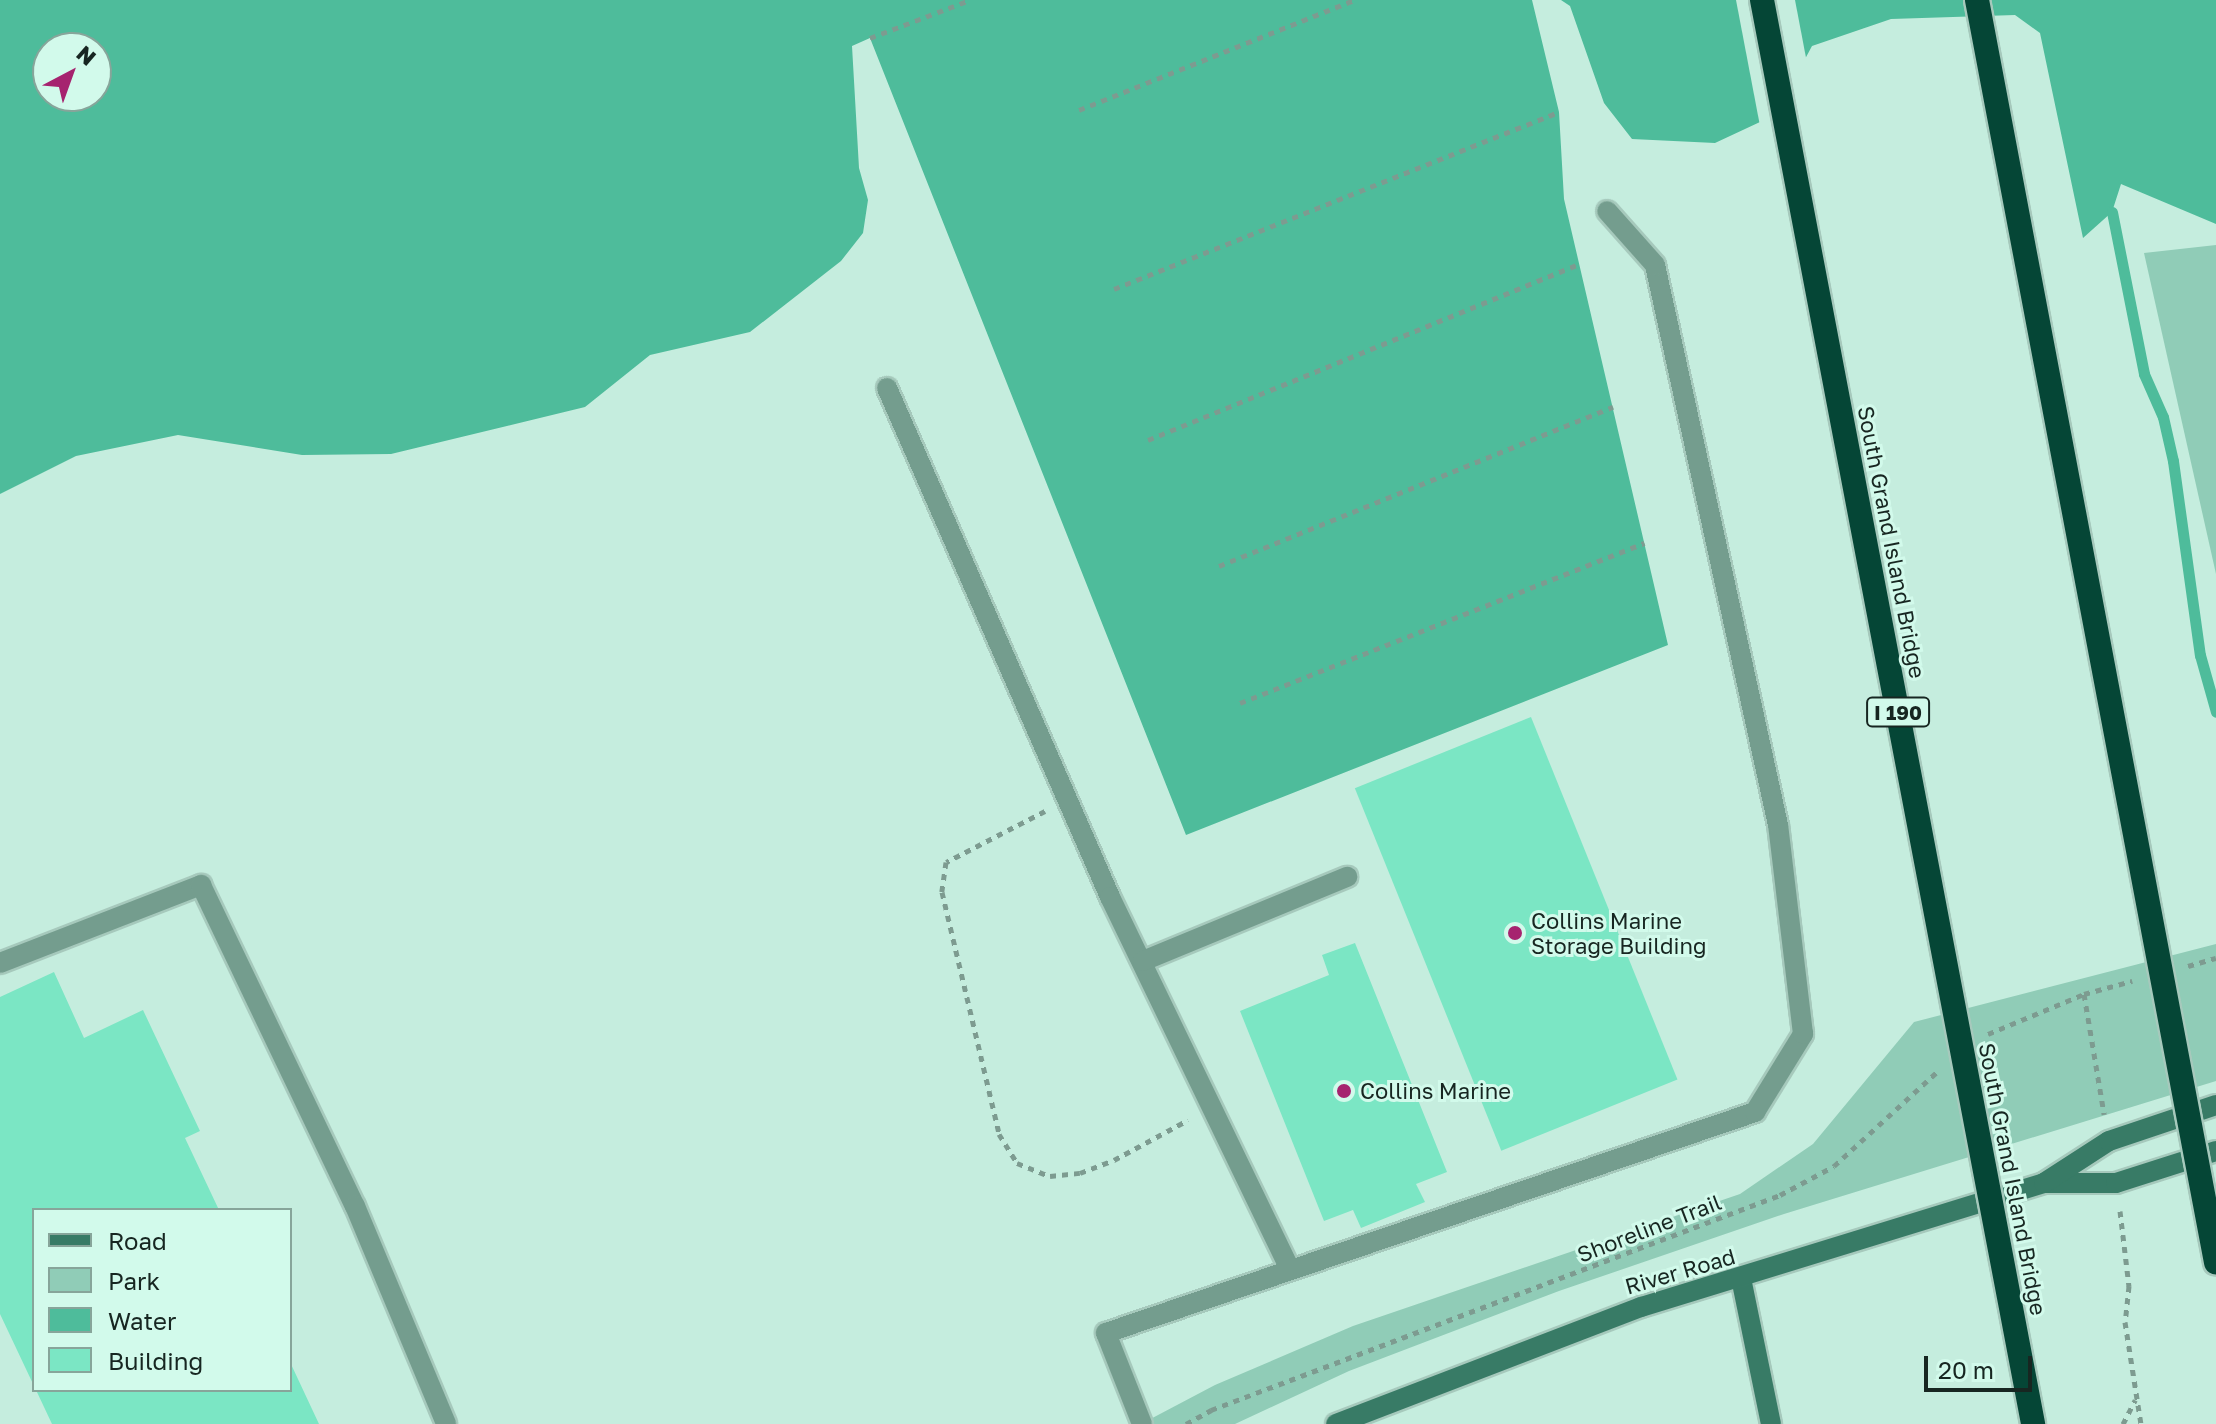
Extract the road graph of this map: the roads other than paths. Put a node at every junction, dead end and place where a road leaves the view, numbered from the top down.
1 (1762, 0) edge
2 (1977, 0) edge
3 (1607, 211) dead end
4 (887, 388) dead end
5 (1347, 877) dead end
6 (1143, 961) junction
7 (0, 963) edge
8 (2216, 1105) edge
9 (2216, 1151) edge
10 (2044, 1183) junction
11 (2216, 1263) edge
12 (1290, 1270) junction
13 (1741, 1278) junction
14 (446, 1424) edge
15 (1142, 1424) edge
16 (1336, 1424) edge
17 (1771, 1424) edge
18 (2033, 1424) edge

1 - 18 highway, South Grand Island Bridge / I 190, bridge
2 - 11 highway, bridge
3 - 12 lane
4 - 6 lane
5 - 6 lane
6 - 12 lane
7 - 14 lane
8 - 10 main road, River Road
9 - 10 main road, River Road
10 - 13 main road, River Road
12 - 15 lane
13 - 16 main road, River Road
13 - 17 main road

